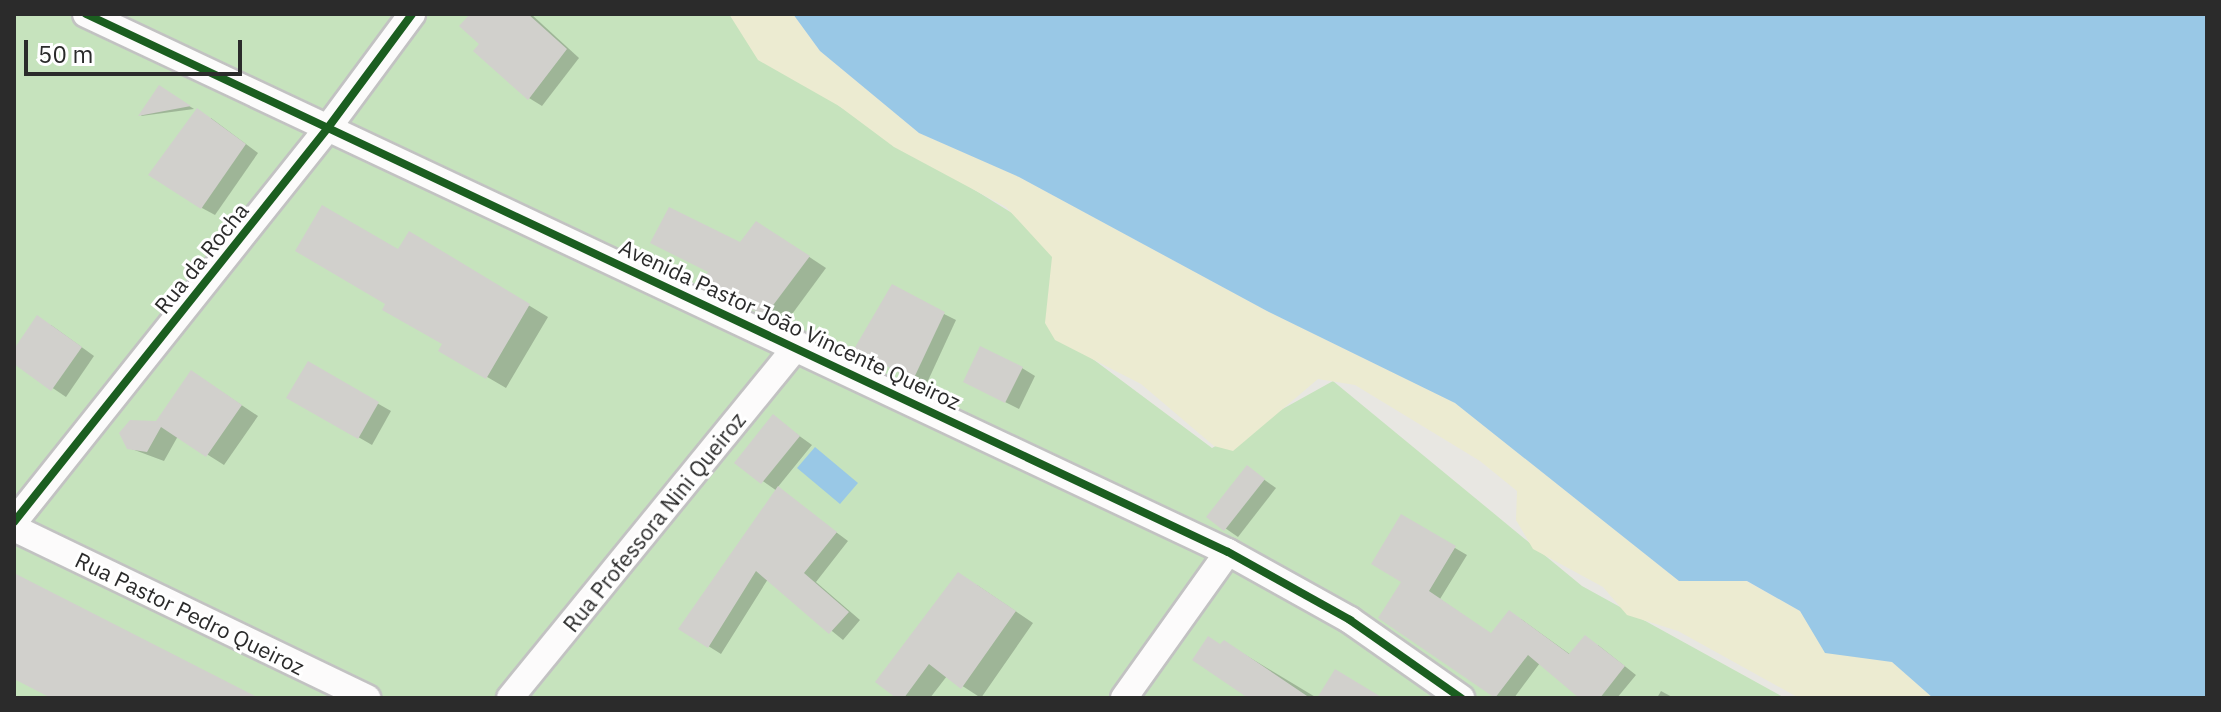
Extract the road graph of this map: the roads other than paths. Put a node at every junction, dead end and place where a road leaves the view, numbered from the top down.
1 (86, 14) edge
2 (412, 14) edge
3 (327, 129) junction
4 (798, 345) junction
5 (14, 525) edge
6 (1228, 552) junction
7 (367, 698) edge
8 (510, 698) edge
9 (1124, 698) edge
10 (1461, 698) edge

1 - 3 street, Avenida Pastor João Vincente Queiroz
2 - 3 street, Rua da Rocha
3 - 4 street, Avenida Pastor João Vincente Queiroz
3 - 5 street, Rua da Rocha
4 - 6 street, Avenida Pastor João Vincente Queiroz
4 - 8 street, Rua Professora Nini Queiroz
5 - 7 street, Rua Pastor Pedro Queiroz
6 - 9 street
6 - 10 street, Avenida Pastor João Vincente Queiroz

